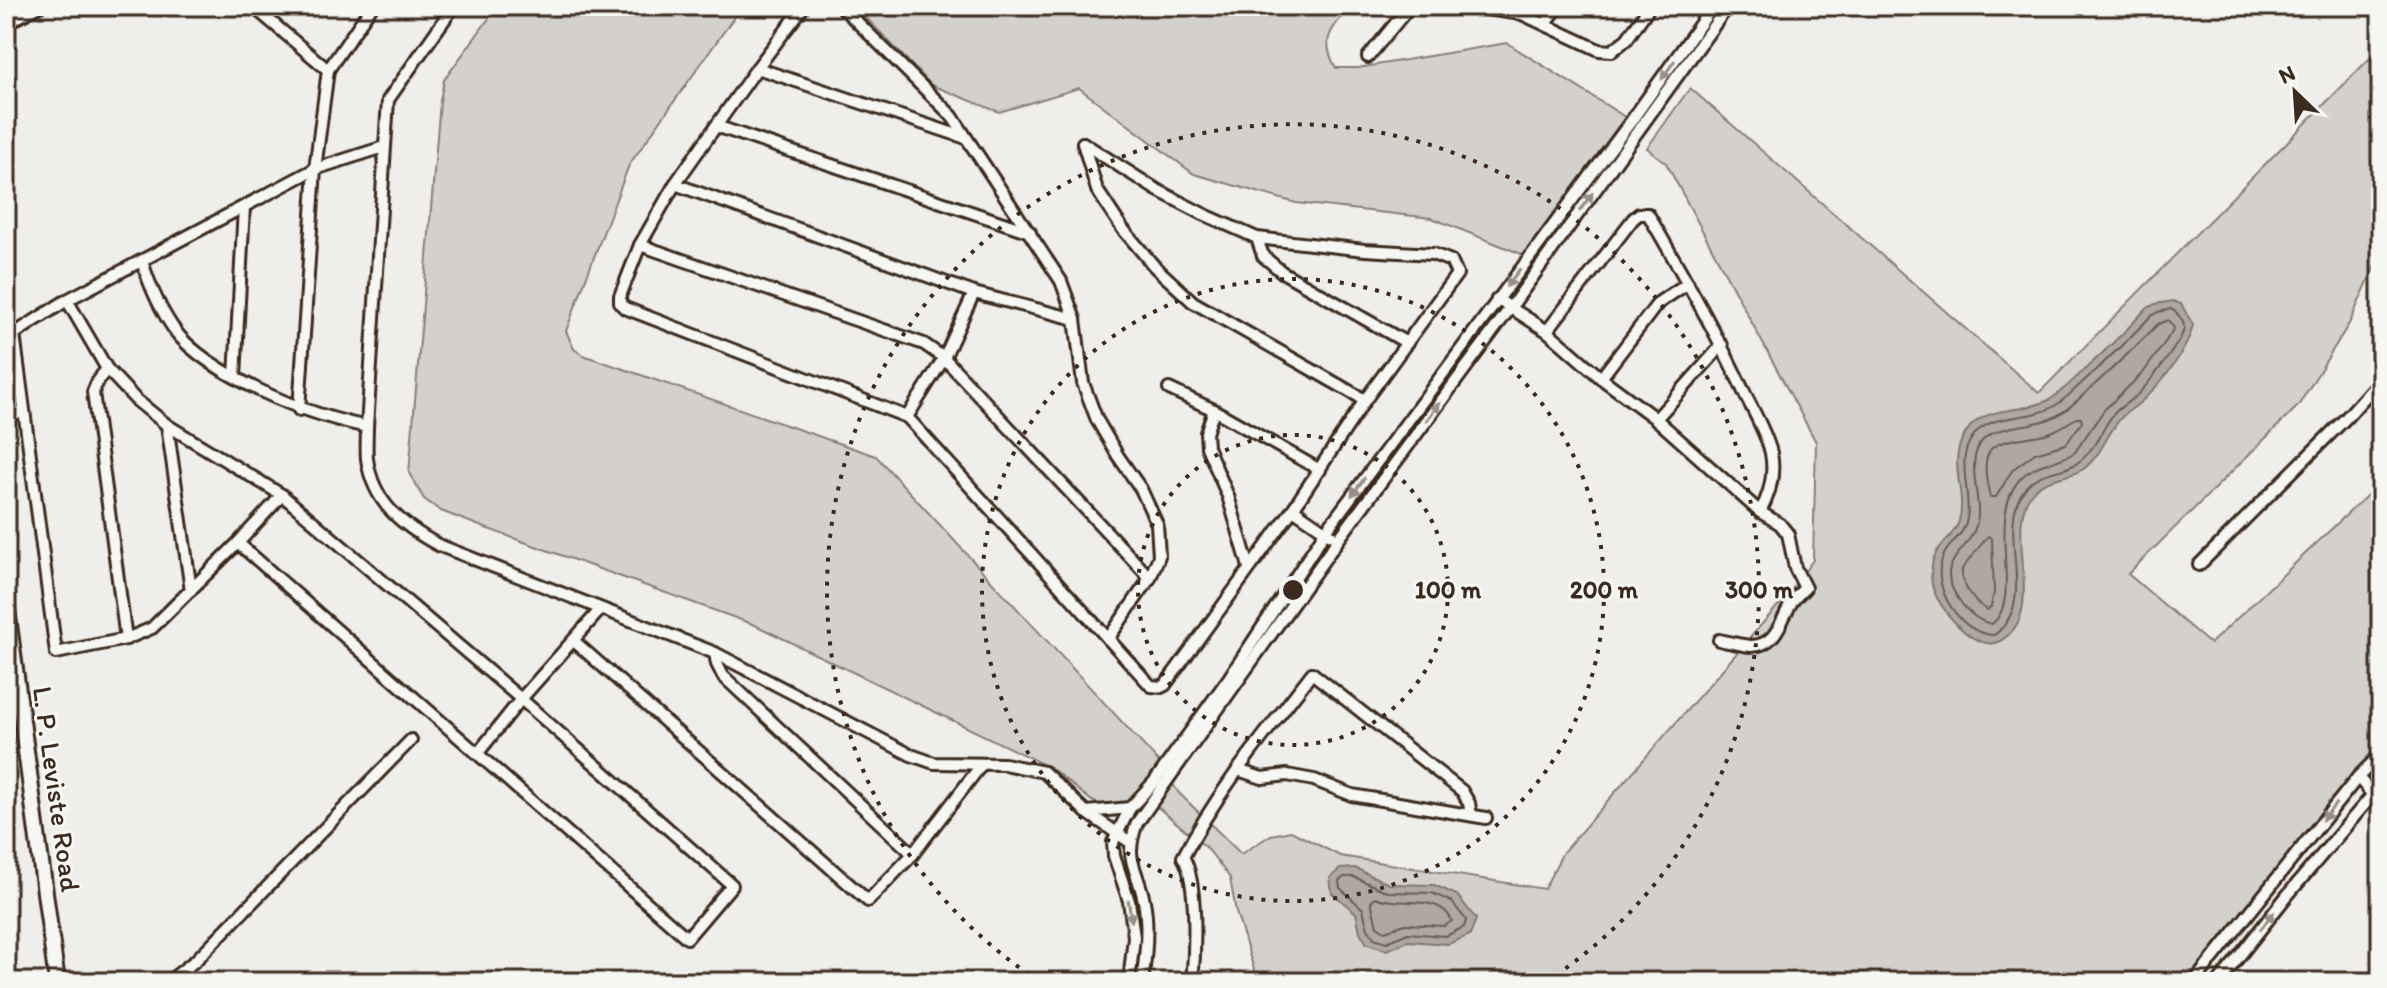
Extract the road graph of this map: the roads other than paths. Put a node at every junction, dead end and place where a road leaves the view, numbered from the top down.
1 (40, 6) edge
2 (257, 6) edge
3 (372, 6) edge
4 (454, 6) edge
5 (804, 6) edge
6 (841, 6) edge
7 (1410, 6) edge
8 (1465, 6) edge
9 (1559, 6) edge
10 (1650, 6) edge
11 (1713, 6) edge
12 (1728, 6) edge
13 (6, 23) edge
14 (1545, 24) junction
15 (1368, 57) dead end
16 (757, 68) junction
17 (328, 70) junction
18 (716, 126) junction
19 (966, 138) junction
20 (384, 147) junction
21 (315, 169) junction
22 (675, 184) junction
23 (244, 207) junction
24 (1030, 232) junction
25 (1257, 238) junction
26 (640, 245) junction
27 (142, 261) junction
28 (1688, 283) junction
29 (974, 293) junction
30 (1497, 299) junction
31 (67, 300) junction
32 (1511, 307) junction
33 (1075, 319) junction
34 (1547, 331) junction
35 (1407, 343) junction
36 (1722, 345) junction
37 (944, 358) junction
38 (107, 369) junction
39 (235, 377) junction
40 (1601, 378) junction
41 (2381, 379) edge
42 (1169, 389) dead end
43 (1365, 400) junction
44 (299, 410) junction
45 (1214, 410) junction
46 (24, 412) junction
47 (6, 415) edge
48 (907, 417) junction
49 (1656, 419) junction
50 (167, 425) junction
51 (367, 427) junction
52 (1320, 470) junction
53 (282, 495) junction
54 (1293, 509) junction
55 (1760, 512) junction
56 (1325, 532) junction
57 (1338, 540) junction
58 (238, 543) junction
59 (2199, 565) dead end
60 (1249, 567) junction
61 (1150, 578) junction
62 (191, 590) junction
63 (6, 602) edge
64 (600, 610) junction
65 (126, 639) junction
66 (1108, 639) junction
67 (1719, 640) dead end
68 (574, 641) junction
69 (715, 653) junction
70 (521, 699) junction
71 (411, 740) dead end
72 (478, 753) junction
73 (2381, 754) edge
74 (982, 764) junction
75 (1238, 770) junction
76 (2358, 777) junction
77 (2381, 785) edge
78 (2372, 794) junction
79 (2381, 805) edge
80 (1130, 808) junction
81 (1086, 812) junction
82 (1471, 815) junction
83 (1486, 818) dead end
84 (1115, 833) junction
85 (1130, 842) junction
86 (913, 854) junction
87 (57, 982) edge
88 (168, 982) edge
89 (1129, 982) edge
90 (1142, 982) edge
91 (1192, 982) edge
92 (2194, 982) edge
93 (2219, 982) edge

1 - 13 street
2 - 17 street
3 - 17 street
4 - 20 street
5 - 16 street
6 - 19 street
7 - 15 street
8 - 14 street
9 - 14 street
10 - 14 street
11 -> 30 street
32 -> 12 street
16 - 18 street
16 - 19 street
17 - 21 street
18 - 22 street
18 - 24 street
19 - 24 street
20 - 21 street
20 - 51 street
21 - 23 street
21 - 44 street
22 - 26 street
22 - 29 street
23 - 27 street
23 - 39 street
24 - 33 street
25 - 35 street
25 - 35 street
25 - 43 street
26 - 37 street
26 - 48 street
27 - 31 street
27 - 39 street
28 - 34 street
28 - 36 street
28 - 40 street
29 - 33 street
29 - 37 street
30 - 32 street
30 -> 56 street
31 - 38 street
31 - 46 street
32 - 34 street
57 -> 32 street
33 - 61 street
34 - 40 street
35 - 43 street
36 - 49 street
36 - 55 street
37 - 48 street
37 - 61 street
38 - 50 street
38 - 65 street
39 - 44 street
40 - 49 street
41 - 59 street
42 - 45 street
43 - 52 street
44 - 51 street
45 - 52 street
45 - 60 street
46 - 47 street
46 - 65 street
48 - 66 street
49 - 55 street
50 - 53 street
50 - 62 street
51 - 64 street
52 - 54 street
53 - 58 street
53 - 70 street
54 - 56 street
54 - 60 street
55 - 67 street
56 - 57 street
56 - 80 street
57 - 85 street
58 - 62 street
58 - 72 street
60 - 66 street
61 - 66 street
62 - 65 street
63 - 87 main road, L. P. Leviste Road
64 - 68 street
64 - 69 street
68 - 70 street
68 - 86 street
69 - 74 street
69 - 86 street
70 - 72 street
70 - 72 street
71 - 88 street
73 - 76 street
74 - 81 street
74 - 86 street
75 - 82 street
75 - 82 street
75 - 91 street
76 - 78 street
76 -> 92 street
77 - 78 street
78 - 79 street
93 -> 78 street
80 - 81 street
80 - 84 street
81 - 84 street
82 - 83 street
84 - 85 street
84 -> 89 street
85 - 90 street

